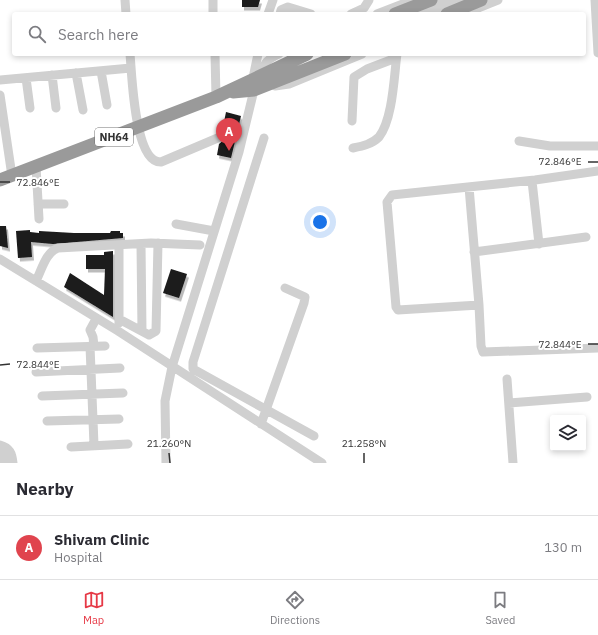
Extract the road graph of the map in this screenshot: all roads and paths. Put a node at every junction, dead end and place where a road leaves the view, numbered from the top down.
1 (125, 0) edge
2 (213, 0) edge
3 (273, 0) edge
4 (369, 0) edge
5 (413, 0) edge
6 (431, 0) edge
7 (449, 0) edge
8 (460, 0) edge
9 (481, 0) edge
10 (498, 0) edge
11 (595, 0) edge
12 (292, 11) edge
13 (126, 12) edge
14 (213, 12) edge
15 (269, 12) edge
16 (281, 12) edge
17 (355, 12) edge
18 (382, 12) edge
19 (399, 12) edge
20 (417, 12) edge
21 (439, 12) edge
22 (452, 12) edge
23 (469, 12) edge
24 (597, 15) edge
25 (598, 41) edge
26 (598, 53) edge
27 (130, 56) edge
28 (215, 56) edge
29 (258, 56) edge
30 (270, 56) edge
31 (298, 56) edge
32 (312, 56) edge
33 (336, 56) edge
34 (357, 56) edge
35 (397, 56) edge
36 (281, 60) edge
37 (131, 68) junction
38 (102, 71) junction
39 (76, 73) junction
40 (52, 75) junction
41 (26, 78) junction
42 (0, 80) edge
43 (259, 82) junction
44 (222, 94) junction
45 (0, 95) edge
46 (107, 105) dead end
47 (30, 108) dead end
48 (56, 108) dead end
49 (83, 110) dead end
50 (352, 121) dead end
51 (137, 128) junction
52 (220, 137) dead end
53 (264, 138) dead end
54 (519, 141) dead end
55 (598, 146) edge
56 (353, 148) dead end
57 (36, 166) junction
58 (598, 171) edge
59 (6, 178) edge
60 (532, 181) junction
61 (469, 187) junction
62 (38, 204) junction
63 (64, 204) dead end
64 (39, 219) dead end
65 (176, 224) dead end
66 (214, 231) junction
67 (586, 237) dead end
68 (158, 243) junction
69 (142, 244) junction
70 (539, 244) junction
71 (200, 245) dead end
72 (119, 246) junction
73 (474, 252) junction
74 (0, 259) edge
75 (36, 281) junction
76 (285, 288) dead end
77 (479, 305) junction
78 (96, 319) junction
79 (120, 319) junction
80 (118, 331) junction
81 (142, 331) junction
82 (90, 346) junction
83 (105, 346) dead end
84 (37, 348) dead end
85 (598, 348) edge
86 (172, 367) junction
87 (120, 368) dead end
88 (91, 370) junction
89 (36, 372) dead end
90 (507, 379) dead end
91 (123, 393) dead end
92 (92, 394) junction
93 (42, 396) dead end
94 (587, 397) dead end
95 (509, 403) junction
96 (266, 410) junction
97 (119, 419) dead end
98 (93, 420) junction
99 (47, 421) dead end
100 (261, 424) junction
101 (314, 436) dead end
102 (0, 444) edge
103 (128, 444) dead end
104 (94, 445) junction
105 (71, 447) dead end
106 (0, 451) edge
107 (4, 463) edge
108 (13, 463) edge
109 (166, 463) edge
110 (322, 463) edge
111 (513, 463) edge

1 - 13 street
2 - 14 street
3 - 15 street
4 - 17 street
5 - 18 street
6 - 19 highway
7 - 20 street
8 - 21 street
9 - 22 highway
10 - 23 street
11 - 24 street
12 - 16 street
24 - 25 street
25 - 26 street
27 - 37 street
28 - 44 street
29 - 43 street
30 - 36 street
30 - 43 street
31 - 36 highway, NH64
32 - 36 street
33 - 43 highway, NH64
34 - 43 street
35 - 50 street
35 - 56 street
36 - 43 highway, NH64
37 - 38 street
37 - 51 street
38 - 39 street
38 - 46 street
39 - 40 street
39 - 49 street
40 - 41 street
40 - 48 street
41 - 42 street
41 - 47 street
43 - 44 highway, NH64
43 - 66 street
44 - 51 highway, NH64
45 - 59 street
51 - 52 street
51 - 57 highway, NH64
53 - 96 street
54 - 55 street
57 - 59 highway, NH64
57 - 62 street
58 - 60 street
60 - 61 street
60 - 70 street
61 - 73 street
61 - 77 street
62 - 63 street
62 - 64 street
65 - 66 street
66 - 86 street
67 - 70 street
68 - 69 street
68 - 71 street
68 - 81 street
69 - 72 street
69 - 81 street
70 - 73 street
72 - 75 street
72 - 79 street
73 - 77 street
74 - 75 street
75 - 78 street
76 - 96 street
77 - 85 street
78 - 80 street
78 - 82 street
79 - 80 street
79 - 81 street
80 - 86 street
82 - 83 street
82 - 84 street
82 - 88 street
86 - 100 street
86 - 109 street
87 - 88 street
88 - 89 street
88 - 92 street
90 - 95 street
91 - 92 street
92 - 93 street
92 - 98 street
94 - 95 street
95 - 111 street
96 - 100 street
96 - 101 street
97 - 98 street
98 - 99 street
98 - 104 street
100 - 110 street
102 - 108 street
103 - 104 street
104 - 105 street
106 - 107 street

